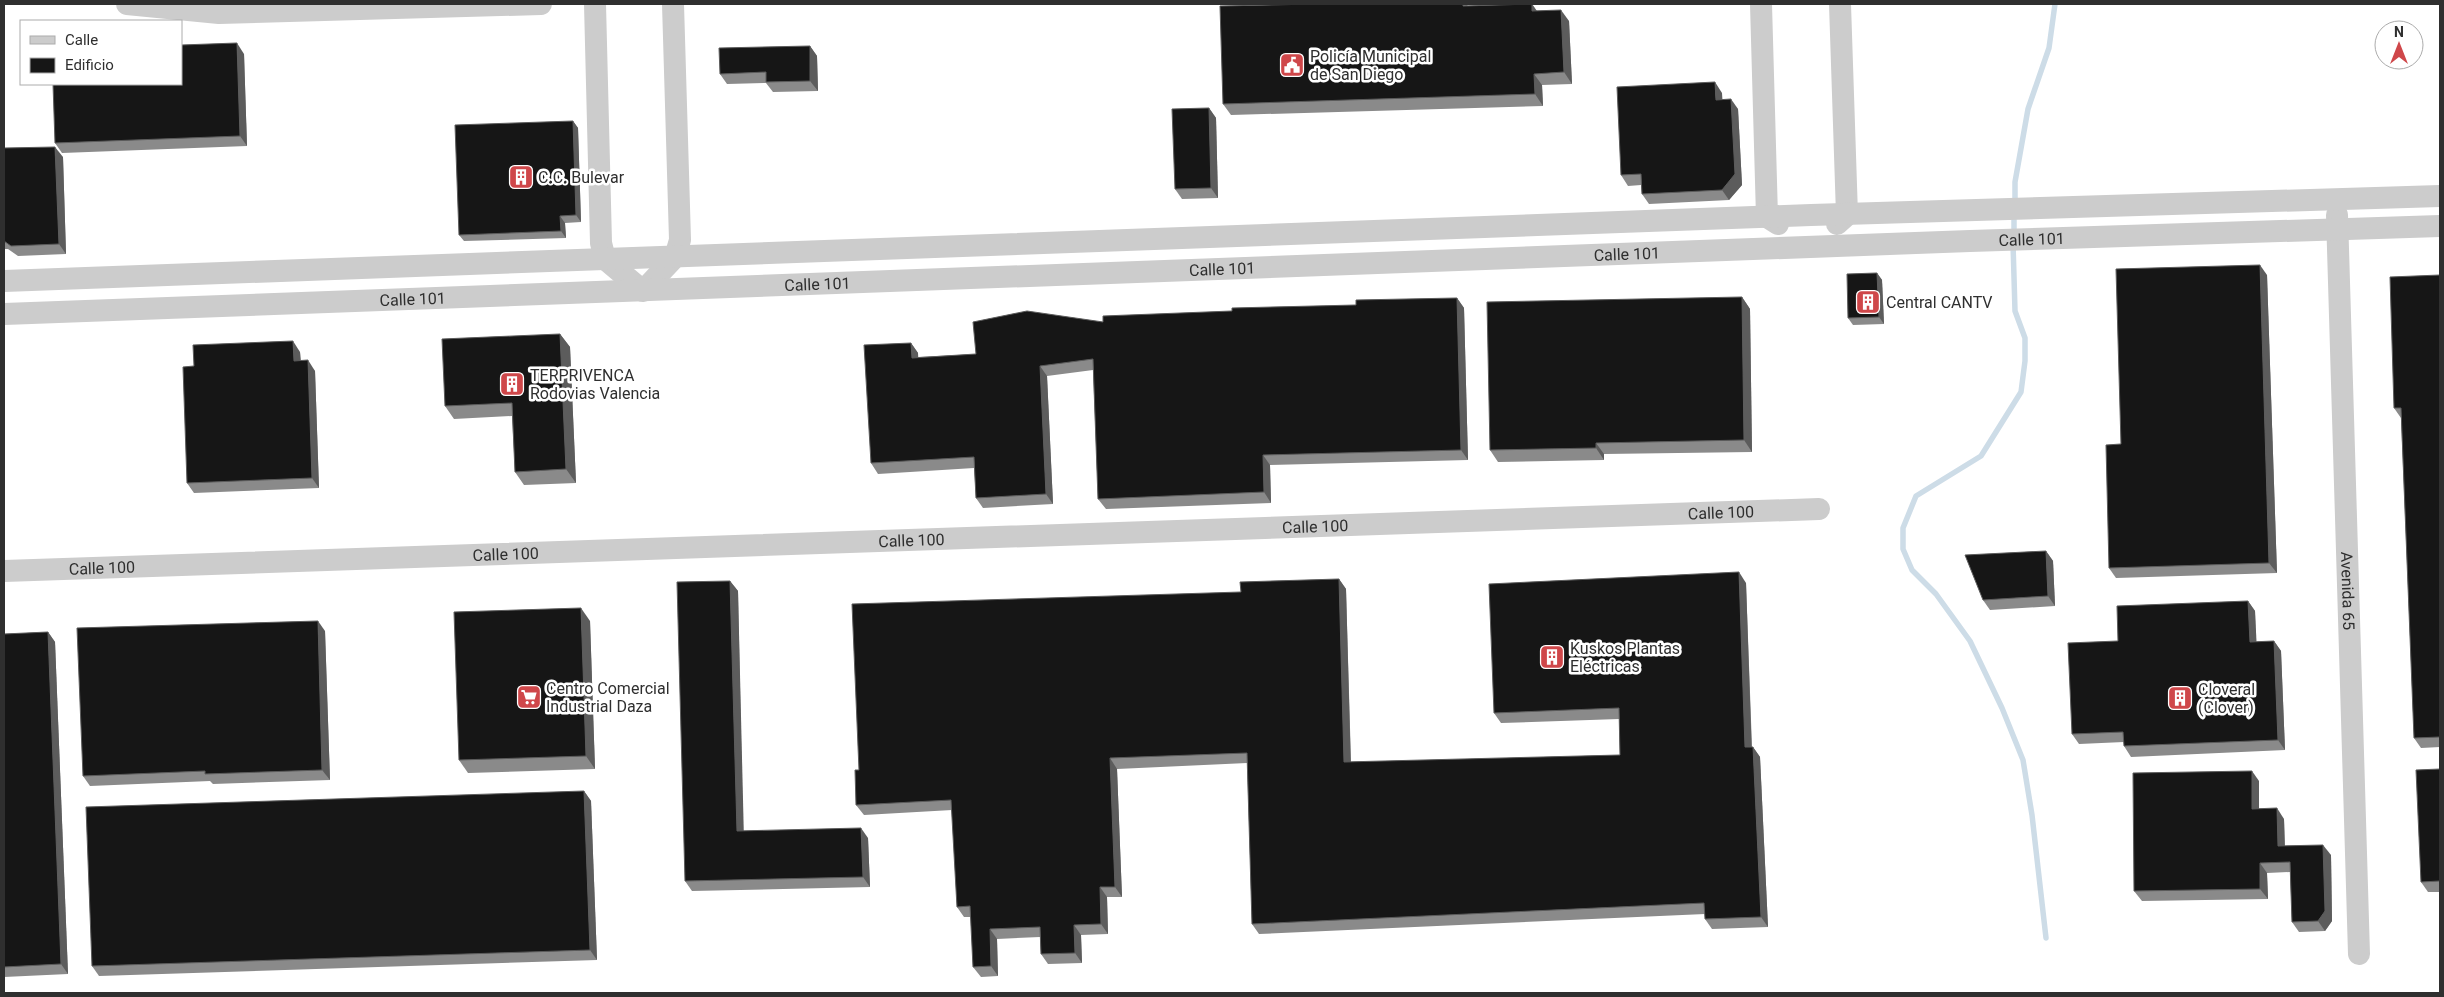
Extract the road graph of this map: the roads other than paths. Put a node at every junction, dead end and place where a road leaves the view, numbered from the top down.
1 (128, 4) edge
2 (541, 4) edge
3 (595, 4) edge
4 (673, 4) edge
5 (1761, 4) edge
6 (1840, 4) edge
7 (2440, 196) edge
8 (2337, 199) junction
9 (1847, 215) junction
10 (1767, 217) junction
11 (2440, 226) edge
12 (2338, 229) junction
13 (1811, 247) junction
14 (675, 257) junction
15 (605, 259) junction
16 (206, 273) junction
17 (4, 280) edge
18 (643, 291) junction
19 (208, 307) junction
20 (4, 314) edge
21 (1819, 509) dead end
22 (4, 571) edge
23 (2359, 954) dead end

1 - 2 street
3 - 15 street
4 - 14 street
5 - 10 street
6 - 9 street
7 - 8 street, Calle 101
8 - 9 street, Calle 101
8 - 12 street, Avenida 65
9 - 10 street, Calle 101
9 - 13 street
10 - 13 street
10 - 14 street, Calle 101
11 - 12 street, Calle 101
12 - 13 street, Calle 101
12 - 23 street, Avenida 65
13 - 18 street, Calle 101
14 - 15 street, Calle 101
14 - 18 street
15 - 16 street, Calle 101
15 - 18 street
16 - 17 street, Calle 101
16 - 19 street
18 - 19 street, Calle 101
19 - 20 street, Calle 101
21 - 22 street, Calle 100

